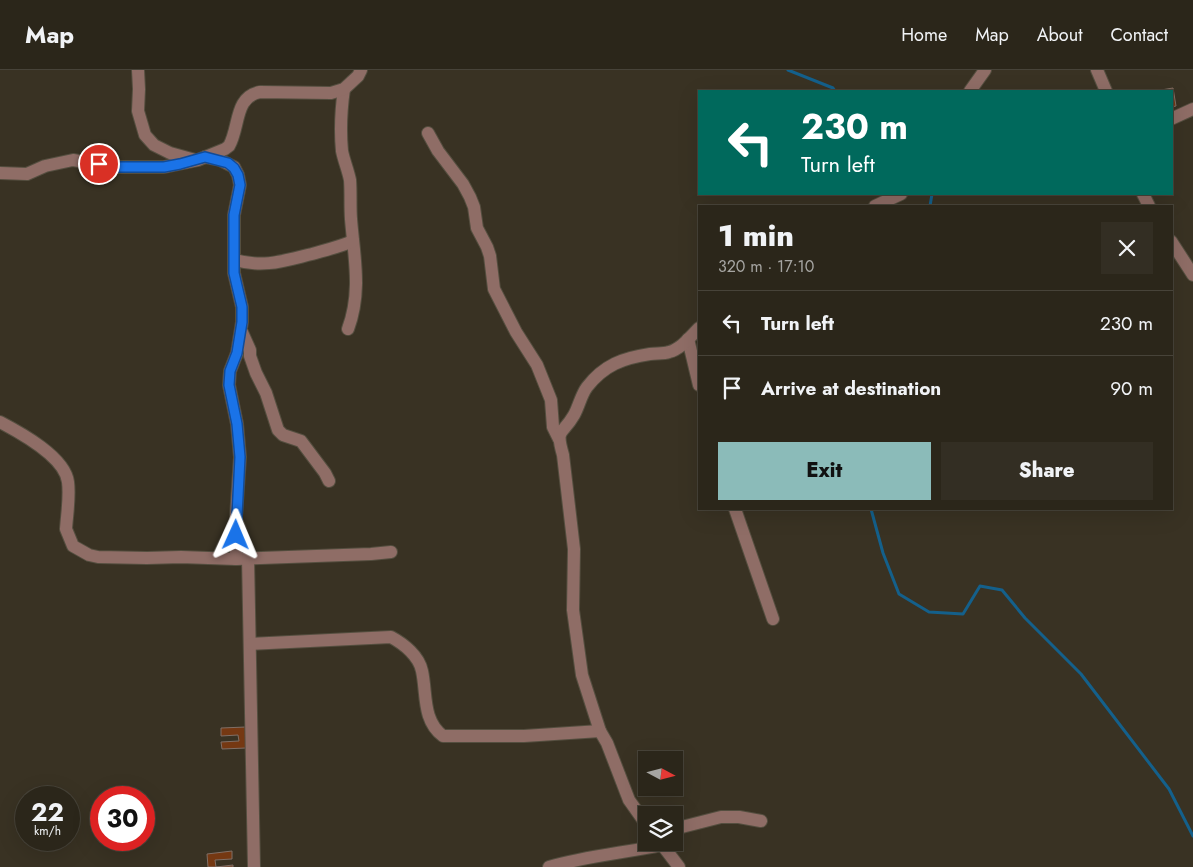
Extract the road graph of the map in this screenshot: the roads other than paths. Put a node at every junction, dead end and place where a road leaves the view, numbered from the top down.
1 (138, 70) edge
2 (361, 70) edge
3 (986, 70) edge
4 (1097, 70) edge
5 (344, 89) junction
6 (971, 90) edge
7 (1106, 90) edge
8 (1193, 109) edge
9 (1173, 118) edge
10 (428, 133) dead end
11 (201, 159) junction
12 (0, 173) edge
13 (899, 195) edge
14 (877, 205) edge
15 (353, 241) junction
16 (1173, 244) edge
17 (234, 260) junction
18 (1193, 275) edge
19 (348, 329) dead end
20 (698, 329) edge
21 (241, 330) junction
22 (688, 339) junction
23 (698, 381) edge
24 (0, 422) edge
25 (559, 439) junction
26 (329, 481) dead end
27 (734, 510) edge
28 (390, 552) dead end
29 (242, 558) junction
30 (773, 620) dead end
31 (251, 644) junction
32 (600, 731) junction
33 (638, 813) edge
34 (761, 821) dead end
35 (683, 827) edge
36 (638, 848) edge
37 (666, 851) edge
38 (254, 867) edge
39 (549, 867) edge
40 (679, 867) edge

1 - 11 street
2 - 5 street
3 - 6 street
4 - 7 street
5 - 11 street
5 - 15 street
8 - 9 street
10 - 25 street
11 - 12 street
11 - 17 street
13 - 14 street
15 - 17 street
15 - 19 street
16 - 18 street
17 - 21 street
20 - 22 street
21 - 26 street
21 - 29 street
22 - 23 street
22 - 25 street
24 - 29 street
25 - 32 street
27 - 30 street
28 - 29 street
29 - 31 street
31 - 32 street
31 - 38 street
32 - 33 street
34 - 35 street
36 - 39 street
37 - 40 street

